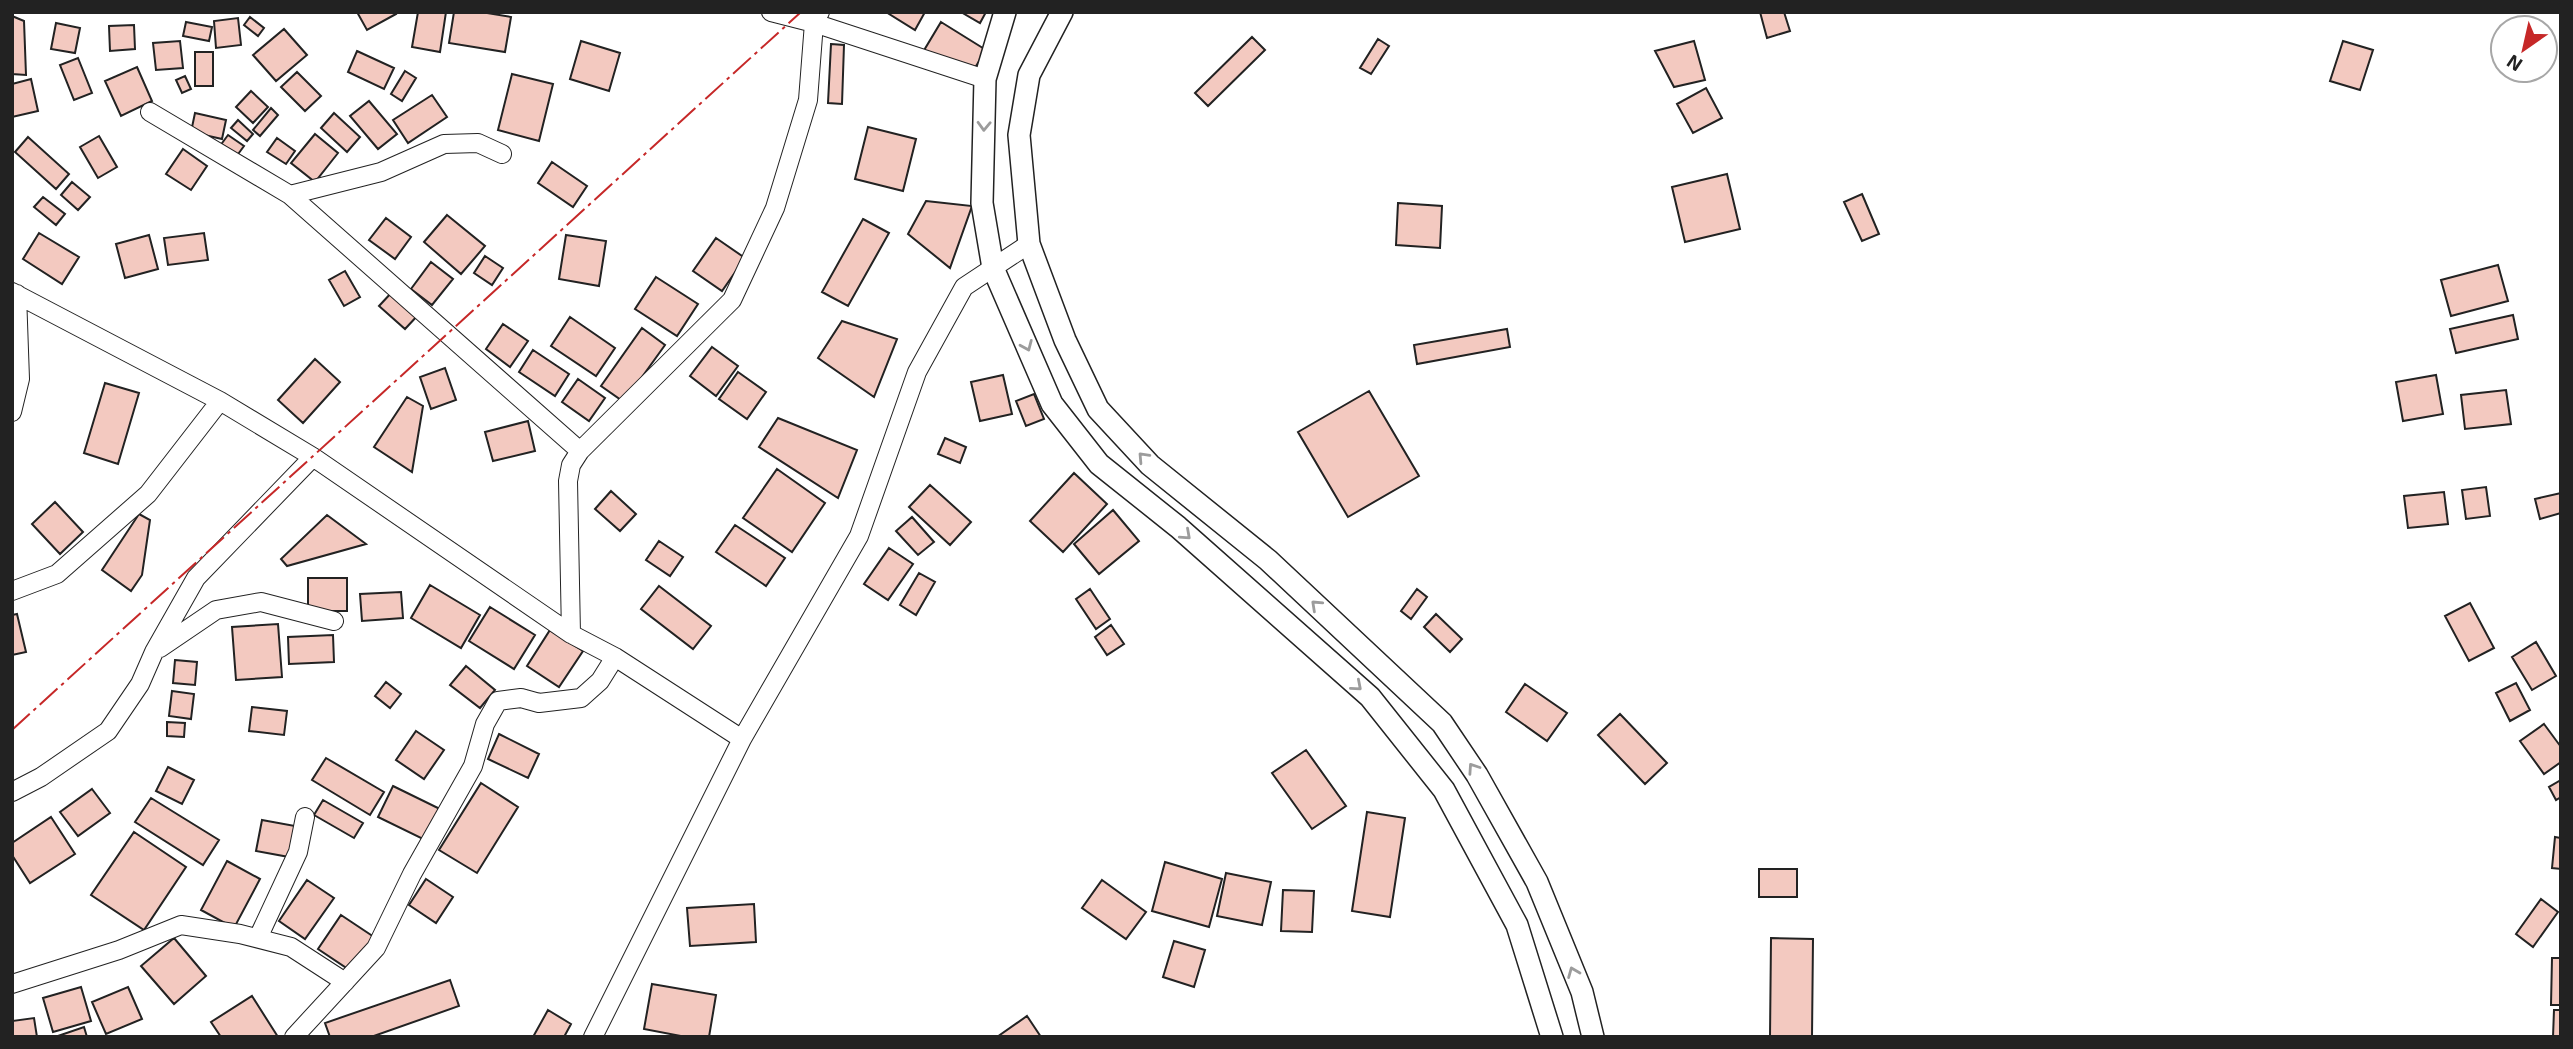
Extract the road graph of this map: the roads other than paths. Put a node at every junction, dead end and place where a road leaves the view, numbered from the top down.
1 (771, 12) edge
2 (1006, 12) edge
3 (1062, 12) edge
4 (817, 17) edge
5 (985, 79) junction
6 (150, 113) dead end
7 (502, 154) dead end
8 (290, 195) junction
9 (1029, 244) junction
10 (993, 268) junction
11 (15, 293) edge
12 (220, 401) junction
13 (12, 412) edge
14 (580, 451) junction
15 (313, 457) junction
16 (12, 592) edge
17 (334, 621) dead end
18 (572, 634) junction
19 (154, 652) junction
20 (615, 657) junction
21 (742, 738) junction
22 (12, 792) edge
23 (305, 817) dead end
24 (258, 939) junction
25 (345, 982) junction
26 (12, 984) edge
27 (294, 1037) edge
28 (593, 1037) edge
29 (1552, 1037) edge
30 (1593, 1037) edge

1 - 4 street
2 - 5 street
3 - 9 street
4 - 5 street
4 - 14 street
5 -> 10 street
6 - 8 street
7 - 8 street
8 - 14 street
9 - 10 street
30 -> 9 street
10 - 21 street
10 -> 29 street
11 - 12 street
11 - 13 street
12 - 15 street
12 - 16 street
14 - 18 street
15 - 18 street
15 - 19 street
17 - 19 street
18 - 20 street
19 - 22 street
20 - 21 street
20 - 25 street
21 - 28 street
23 - 24 street
24 - 25 street
24 - 26 street
25 - 27 street

